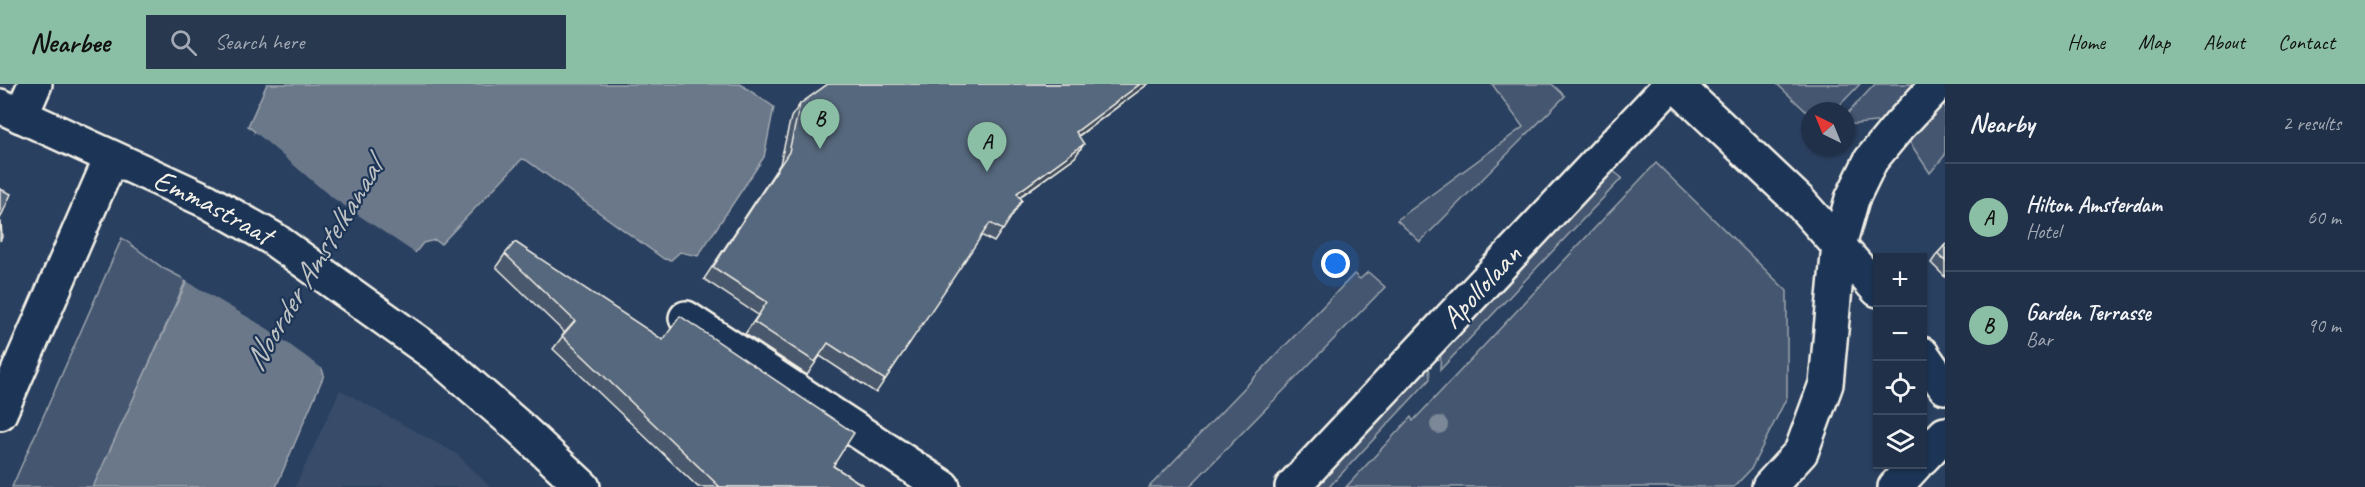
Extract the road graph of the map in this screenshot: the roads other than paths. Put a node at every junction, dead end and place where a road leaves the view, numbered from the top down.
1 (34, 84) edge
2 (1673, 84) edge
3 (1938, 84) edge
4 (11, 111) edge
5 (111, 158) junction
6 (1839, 245) junction
7 (1873, 284) edge
8 (686, 318) edge
9 (1927, 360) edge
10 (1945, 387) edge
11 (0, 412) edge
12 (1945, 434) edge
13 (1927, 454) edge
14 (1912, 469) edge
15 (583, 487) edge
16 (943, 487) edge
17 (1292, 487) edge
18 (1769, 487) edge
19 (1894, 487) edge

1 - 4 street
2 - 6 street, Apollolaan
2 - 17 street, Apollolaan
3 - 6 street
4 - 5 street, Emmastraat
5 - 11 street
5 - 15 street, Emmastraat
6 - 7 street, Apollolaan
6 - 18 street
8 - 16 street
9 - 10 street
12 - 13 street
14 - 19 street

